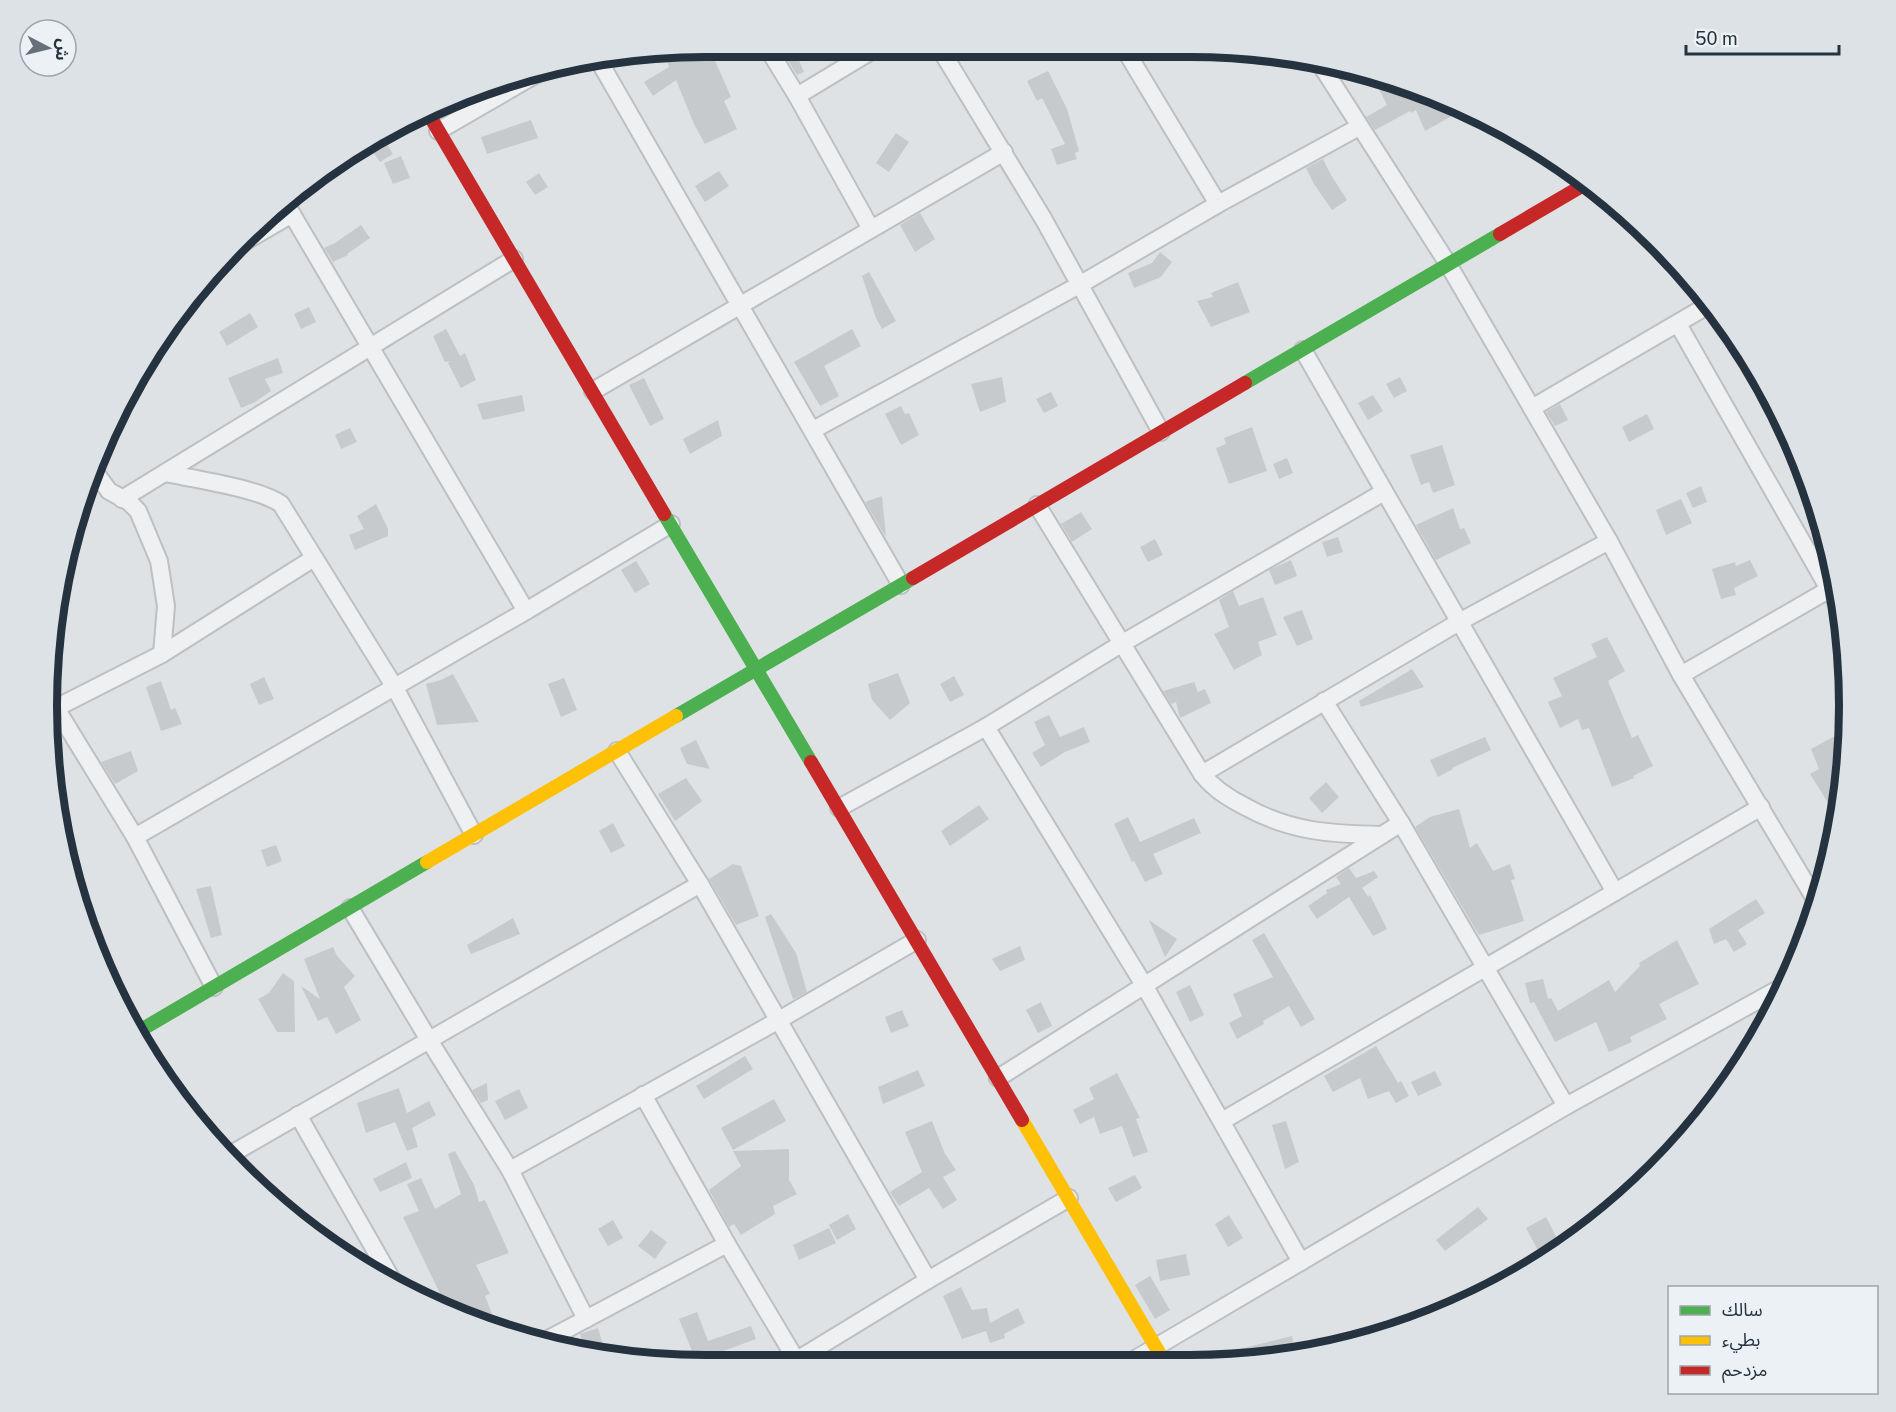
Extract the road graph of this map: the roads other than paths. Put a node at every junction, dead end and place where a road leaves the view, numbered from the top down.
1 (773, 57) edge
2 (861, 57) edge
3 (945, 57) edge
4 (1129, 57) edge
5 (602, 66) edge
6 (1324, 71) edge
7 (515, 86) edge
8 (797, 96) junction
9 (431, 118) edge
10 (1359, 127) junction
11 (438, 130) junction
12 (1004, 152) junction
13 (1580, 187) edge
14 (1218, 204) junction
15 (290, 209) edge
16 (871, 229) junction
17 (514, 259) junction
18 (1449, 264) junction
19 (1081, 284) junction
20 (740, 306) junction
21 (1703, 309) edge
22 (1678, 324) junction
23 (370, 347) junction
24 (1303, 350) junction
25 (593, 391) junction
26 (1532, 408) junction
27 (813, 430) junction
28 (1161, 432) junction
29 (165, 473) junction
30 (99, 477) edge
31 (1384, 492) junction
32 (122, 499) junction
33 (1037, 505) junction
34 (671, 524) junction
35 (1609, 542) junction
36 (314, 558) junction
37 (1826, 575) edge
38 (901, 585) junction
39 (1829, 590) edge
40 (526, 611) junction
41 (1460, 622) junction
42 (1121, 644) junction
43 (162, 654) junction
44 (757, 669) junction
45 (1681, 675) junction
46 (394, 686) junction
47 (1324, 701) junction
48 (57, 705) edge
49 (57, 715) edge
50 (986, 727) junction
51 (617, 751) junction
52 (1202, 774) junction
53 (1761, 807) junction
54 (839, 808) junction
55 (1401, 823) junction
56 (474, 835) junction
57 (1382, 835) junction
58 (135, 837) junction
59 (700, 884) junction
60 (1615, 892) junction
61 (1811, 893) edge
62 (350, 908) junction
63 (917, 940) junction
64 (1486, 968) junction
65 (1143, 985) junction
66 (214, 987) junction
67 (1772, 992) edge
68 (779, 1020) junction
69 (143, 1029) edge
70 (429, 1040) junction
71 (998, 1078) junction
72 (643, 1095) junction
73 (1566, 1106) junction
74 (298, 1115) junction
75 (1222, 1121) junction
76 (235, 1152) edge
77 (510, 1170) junction
78 (1069, 1198) junction
79 (727, 1244) junction
80 (1301, 1262) junction
81 (387, 1271) edge
82 (928, 1280) junction
83 (586, 1319) junction
84 (553, 1337) edge
85 (1160, 1354) edge
86 (792, 1355) edge
87 (807, 1355) edge

1 - 8 street
2 - 8 street
3 - 12 street
4 - 14 street
5 - 20 street
6 - 10 street
7 - 11 street
8 - 16 street
9 - 11 street
10 - 14 street
10 - 18 street
11 - 17 street
12 - 16 street
12 - 19 street
13 - 18 street
14 - 19 street
15 - 23 street
16 - 20 street
17 - 23 street
17 - 25 street
18 - 24 street
18 - 26 street
19 - 27 street
19 - 28 street
20 - 25 street
20 - 27 street
21 - 22 street
22 - 26 street
22 - 37 street
23 - 29 street
23 - 40 street
24 - 28 street
24 - 31 street
25 - 34 street
26 - 35 street
27 - 38 street
28 - 33 street
29 - 32 street
29 - 36 street
30 - 32 street
31 - 41 street
31 - 42 street
32 - 43 street
33 - 38 street
33 - 42 street
34 - 40 street
34 - 44 street
35 - 41 street
35 - 45 street
36 - 43 street
36 - 46 street
38 - 44 street
39 - 45 street
40 - 46 street
41 - 47 street
41 - 60 street
42 - 50 street
42 - 52 street
43 - 48 street
44 - 51 street
44 - 54 street
45 - 53 street
46 - 56 street
46 - 58 street
47 - 52 street
47 - 55 street
49 - 58 street
50 - 54 street
50 - 65 street
51 - 56 street
51 - 59 street
52 - 57 street
53 - 60 street
53 - 61 street
54 - 63 street
55 - 57 street
55 - 64 street
56 - 62 street
57 - 65 street
58 - 66 street
59 - 68 street
59 - 70 street
60 - 64 street
62 - 66 street
62 - 70 street
63 - 68 street
63 - 71 street
64 - 73 street
64 - 75 street
65 - 71 street
65 - 75 street
66 - 69 street
67 - 73 street
68 - 72 street
68 - 82 street
70 - 74 street
70 - 77 street
71 - 78 street
72 - 77 street
72 - 79 street
73 - 80 street
74 - 76 street
74 - 81 street
75 - 80 street
77 - 83 street
78 - 82 street
78 - 85 street
79 - 83 street
79 - 86 street
80 - 85 street
82 - 87 street
83 - 84 street

